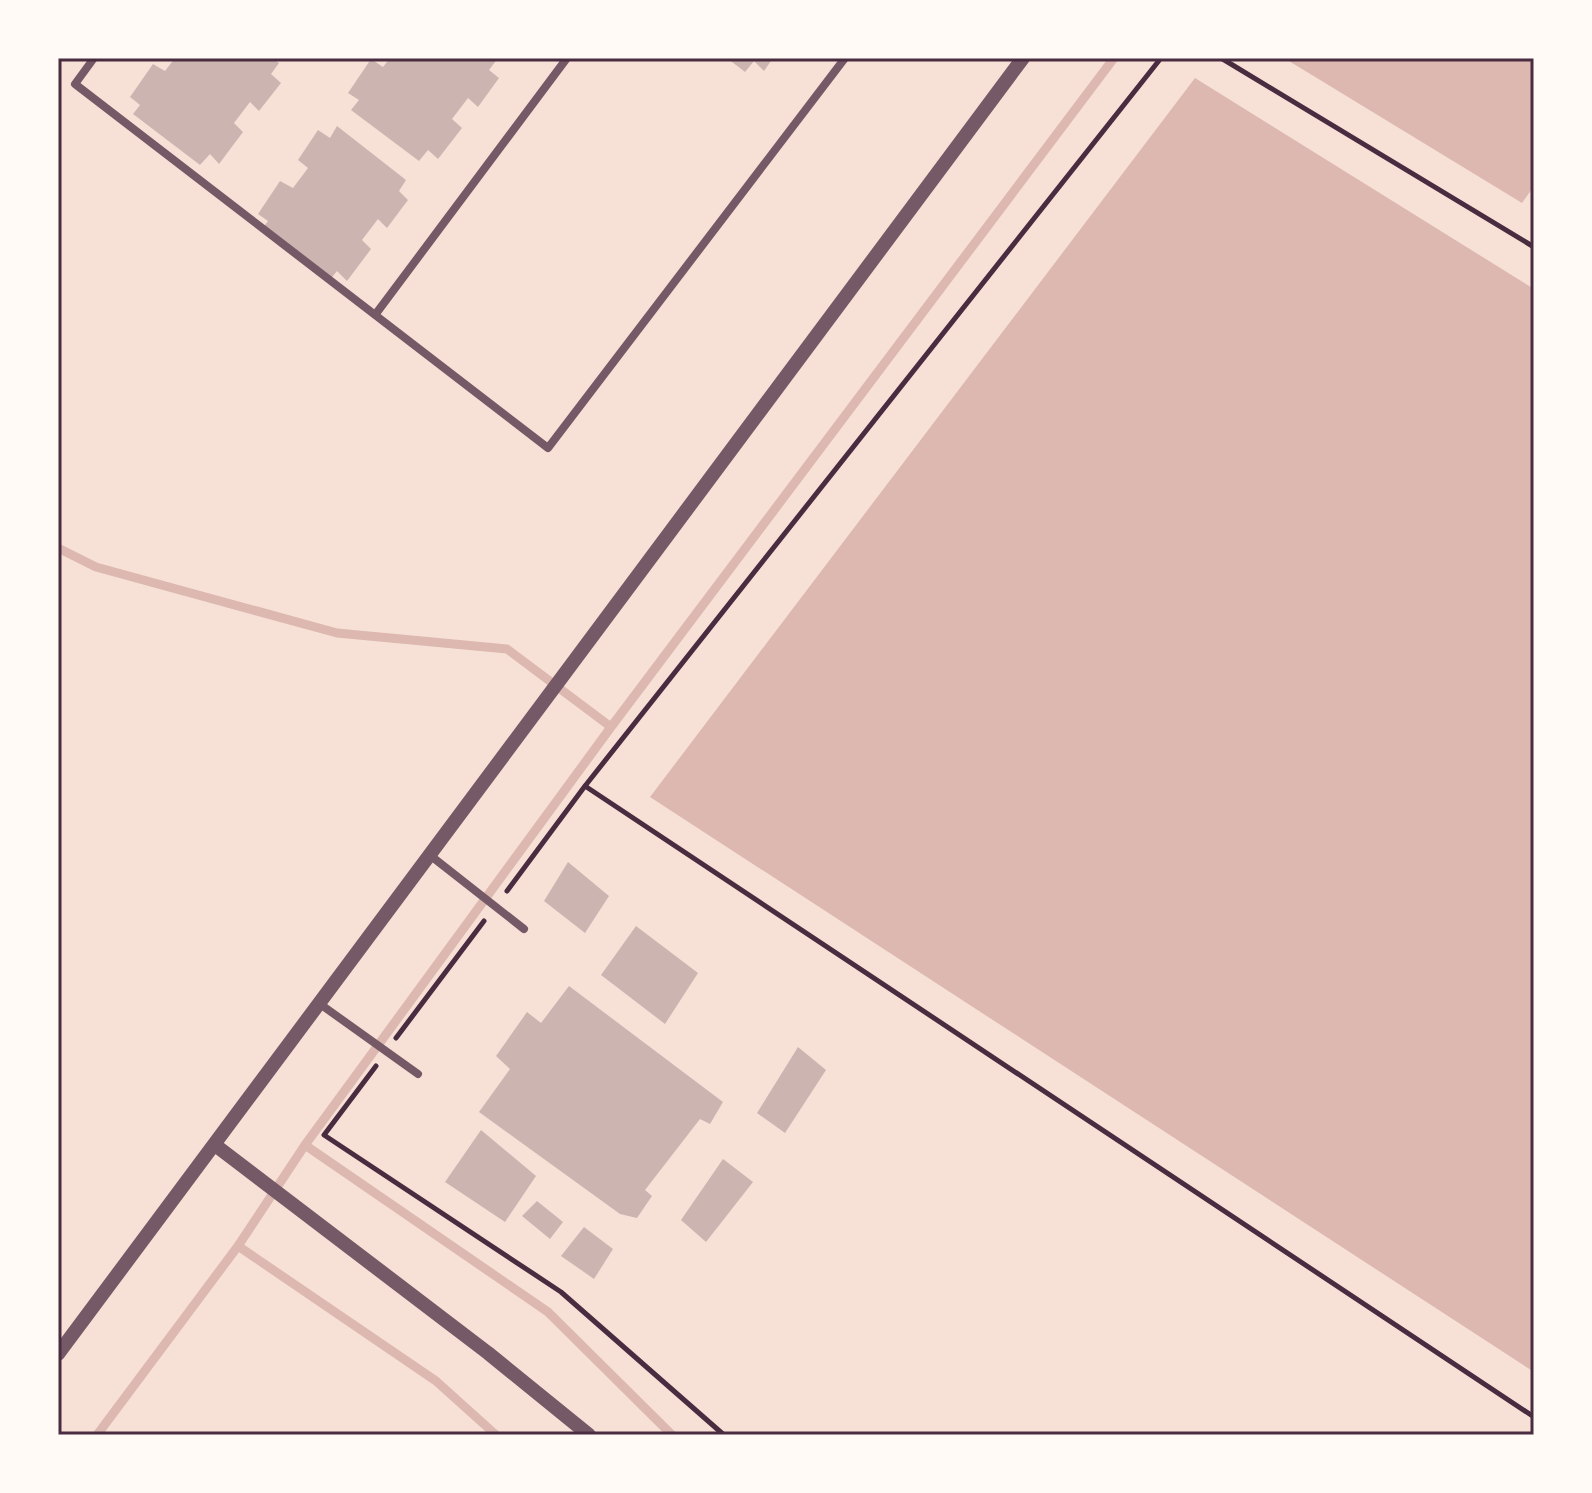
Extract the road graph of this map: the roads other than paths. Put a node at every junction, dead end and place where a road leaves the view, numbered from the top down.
1 (94, 58) edge
2 (567, 58) edge
3 (845, 58) edge
4 (1023, 58) edge
5 (375, 315) junction
6 (431, 856) junction
7 (524, 929) dead end
8 (320, 1004) junction
9 (418, 1074) dead end
10 (215, 1145) junction
11 (58, 1354) edge
12 (589, 1435) edge

1 - 5 street
2 - 5 street
3 - 5 street
4 - 6 street
6 - 7 street
6 - 8 street
8 - 9 street
8 - 10 street
10 - 11 street
10 - 12 street

